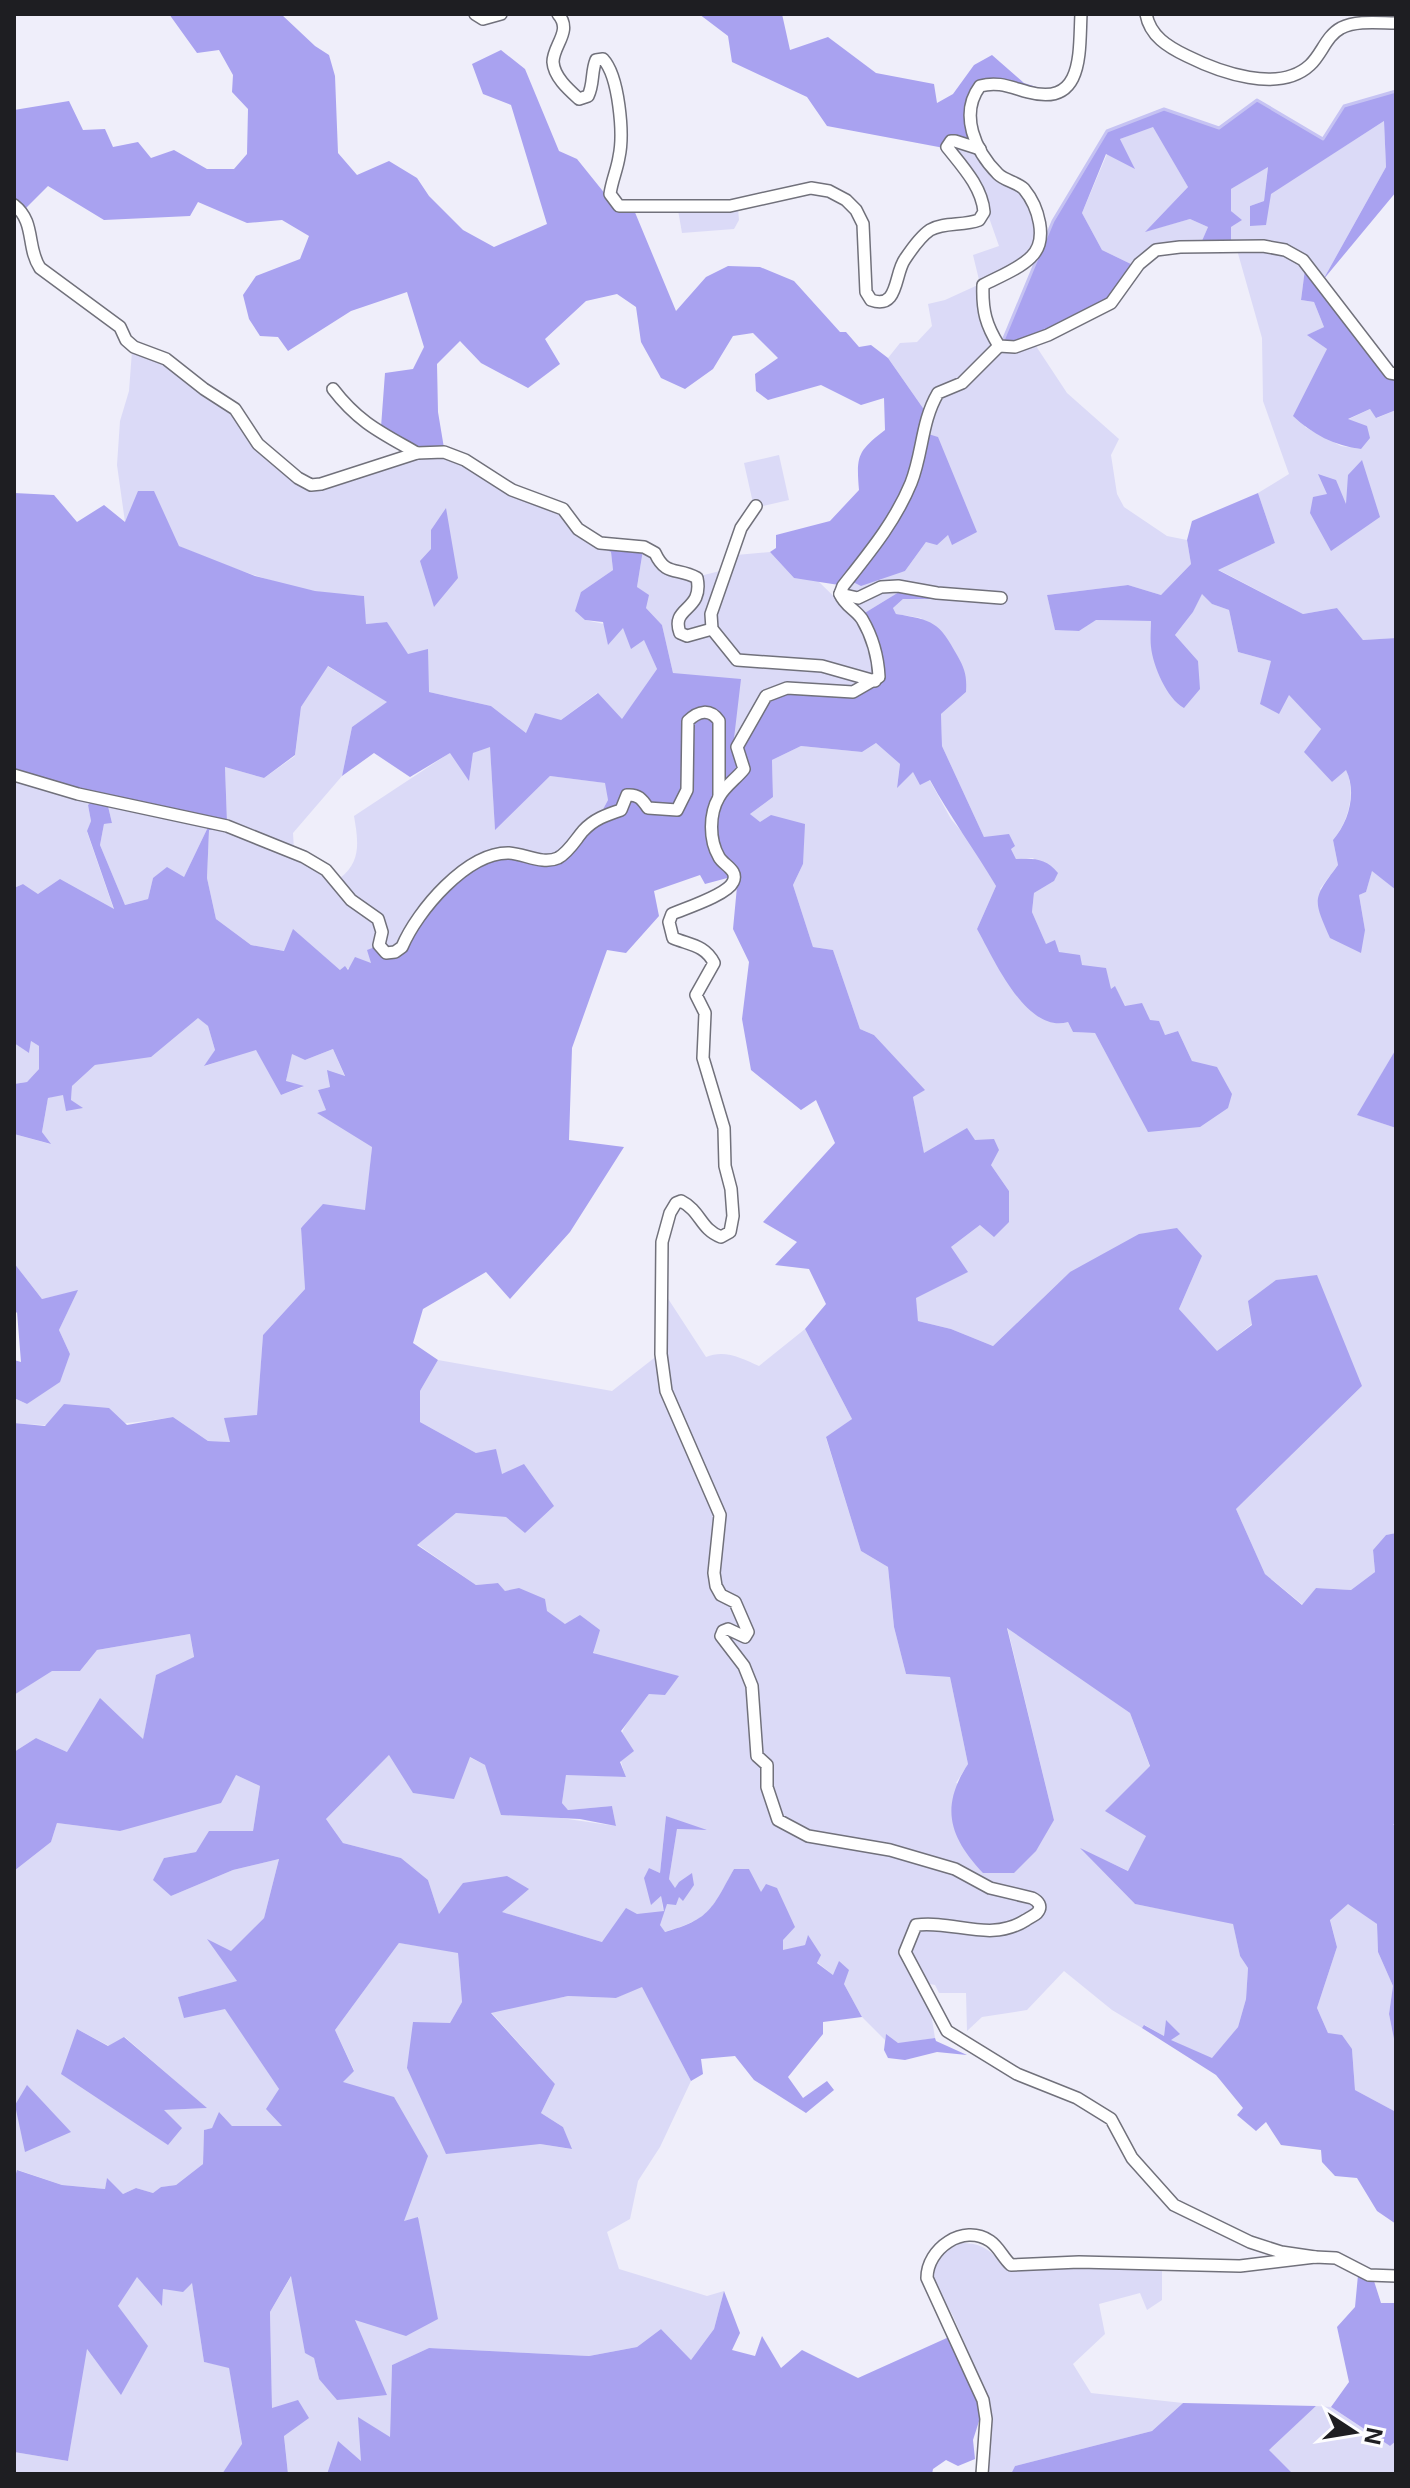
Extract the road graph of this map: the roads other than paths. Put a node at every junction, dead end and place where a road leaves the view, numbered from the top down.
1 (475, 14) edge
2 (501, 14) edge
3 (558, 14) edge
4 (1081, 14) edge
5 (1146, 14) edge
6 (1396, 23) edge
7 (980, 149) junction
8 (14, 205) edge
9 (999, 346) junction
10 (1396, 374) edge
11 (333, 389) dead end
12 (417, 453) junction
13 (756, 506) dead end
14 (840, 594) junction
15 (1001, 598) dead end
16 (712, 629) junction
17 (875, 681) junction
18 (14, 775) edge
19 (719, 796) junction
20 (1315, 2257) junction
21 (1396, 2276) edge
22 (982, 2474) edge

1 - 2 street
3 - 7 street
4 - 7 street
5 - 6 street
7 - 9 street
8 - 12 street
9 - 10 street
9 - 14 street
11 - 12 street
12 - 16 street
13 - 16 street
14 - 15 street
14 - 17 street
16 - 17 street
17 - 19 street
18 - 19 street
19 - 20 street
20 - 21 street
20 - 22 street

